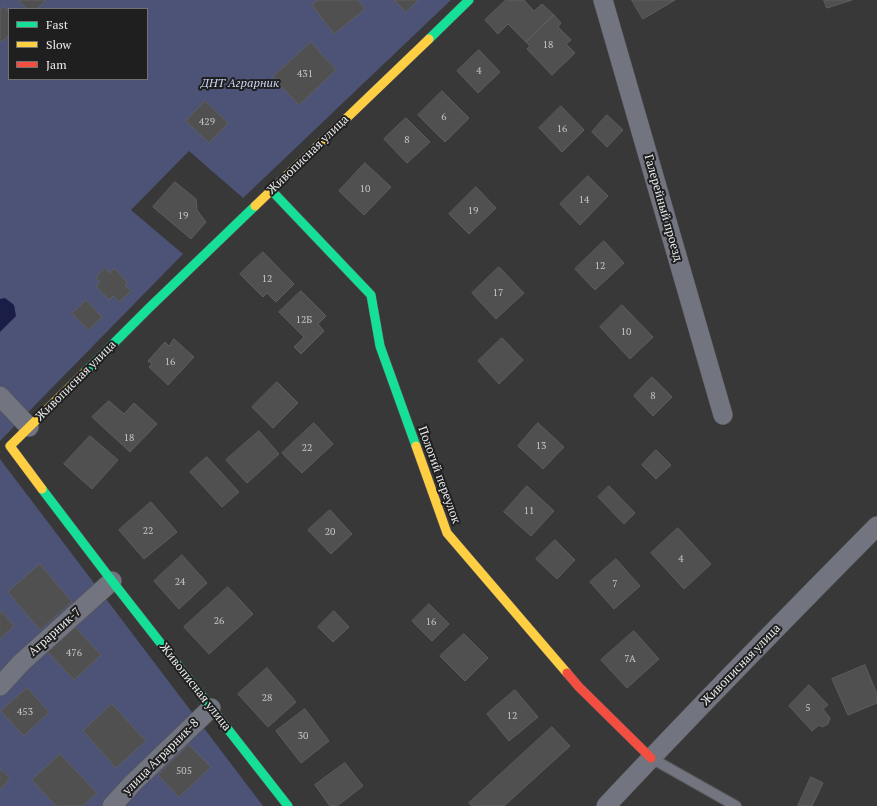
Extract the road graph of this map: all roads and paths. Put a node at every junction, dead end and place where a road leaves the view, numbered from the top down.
1 (469, 0) edge
2 (603, 0) edge
3 (272, 191) junction
4 (0, 396) edge
5 (723, 415) dead end
6 (29, 427) junction
7 (5, 451) edge
8 (877, 526) edge
9 (112, 581) junction
10 (0, 686) edge
11 (211, 708) junction
12 (651, 758) junction
13 (112, 806) edge
14 (288, 806) edge
15 (606, 806) edge
16 (736, 806) edge

1 - 3 street, Живописная улица
2 - 5 street, Галерейный проезд
3 - 6 street, Живописная улица
3 - 12 street, Пологий переулок
4 - 6 street
6 - 7 street, Живописная улица
7 - 9 street, Живописная улица
8 - 12 street, Живописная улица
9 - 10 street, Аграрник-7
9 - 11 street, Живописная улица
11 - 13 street, улица Аграрник-8
11 - 14 street, Живописная улица
12 - 15 street, Живописная улица
12 - 16 lane

